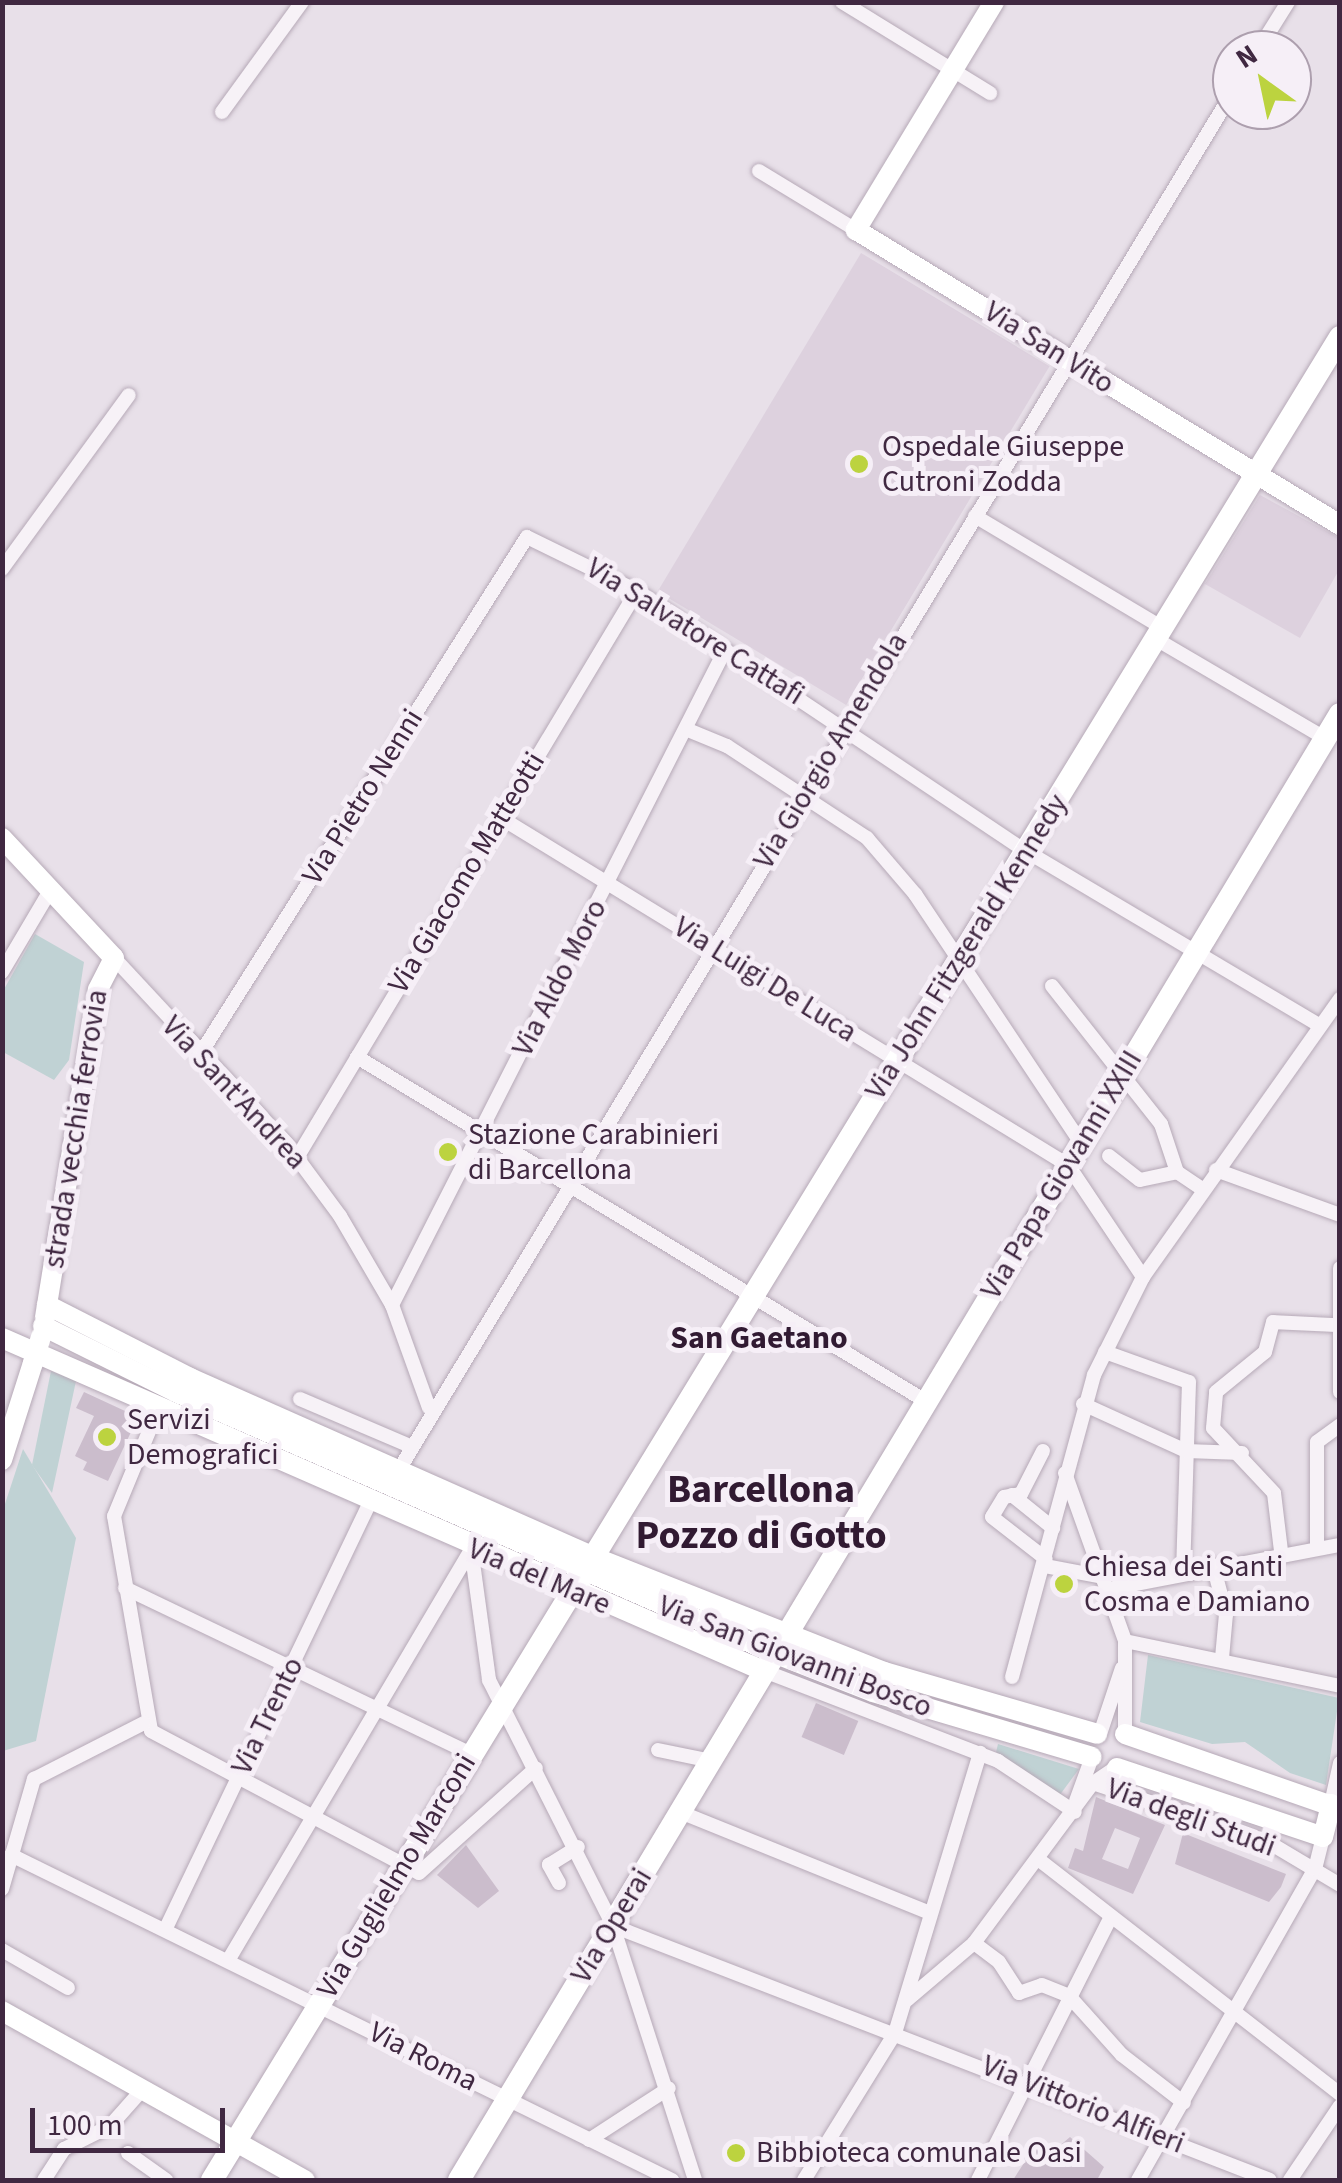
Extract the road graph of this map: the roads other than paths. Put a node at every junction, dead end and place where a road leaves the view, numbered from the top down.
1 (302, 2) edge
2 (842, 2) edge
3 (994, 2) edge
4 (1288, 2) edge
5 (1270, 30) edge
6 (953, 71) junction
7 (990, 93) dead end
8 (222, 112) dead end
9 (1212, 126) edge
10 (760, 171) dead end
11 (856, 230) junction
12 (1339, 339) edge
13 (1070, 360) junction
14 (129, 395) dead end
15 (1255, 477) junction
16 (975, 516) junction
17 (1340, 525) edge
18 (527, 537) joint
19 (2, 569) edge
20 (637, 590) junction
21 (1159, 634) junction
22 (725, 650) junction
23 (1340, 714) edge
24 (846, 727) junction
25 (688, 730) junction
26 (1325, 738) junction
27 (803, 796) junction
28 (500, 818) junction
29 (2, 838) edge
30 (1026, 851) junction
31 (608, 884) junction
32 (51, 889) junction
33 (712, 946) junction
34 (1196, 950) junction
35 (114, 958) junction
36 (958, 963) junction
37 (2, 972) edge
38 (1052, 986) dead end
39 (1340, 999) edge
40 (1317, 1024) junction
41 (199, 1056) junction
42 (357, 1057) junction
43 (896, 1061) junction
44 (1122, 1075) junction
45 (482, 1131) junction
46 (1081, 1143) junction
47 (298, 1156) junction
48 (1109, 1156) dead end
49 (1068, 1165) junction
50 (1216, 1170) junction
51 (1178, 1172) junction
52 (568, 1184) junction
53 (1202, 1189) junction
54 (1340, 1214) edge
55 (1340, 1268) edge
56 (1143, 1277) junction
57 (751, 1296) junction
58 (392, 1305) junction
59 (44, 1322) junction
60 (1335, 1325) junction
61 (2, 1338) edge
62 (1106, 1352) junction
63 (1338, 1372) edge
64 (183, 1385) junction
65 (1340, 1392) edge
66 (300, 1399) dead end
67 (927, 1402) junction
68 (1083, 1404) junction
69 (159, 1407) junction
70 (430, 1408) junction
71 (1186, 1425) junction
72 (1340, 1425) edge
73 (1213, 1428) junction
74 (410, 1446) junction
75 (1186, 1451) junction
76 (1043, 1452) dead end
77 (1242, 1453) junction
78 (2, 1460) edge
79 (1065, 1472) junction
80 (393, 1479) junction
81 (1012, 1495) junction
82 (370, 1503) junction
83 (1053, 1528) junction
84 (1316, 1545) junction
85 (1340, 1545) edge
86 (471, 1548) junction
87 (1281, 1551) junction
88 (1046, 1562) junction
89 (1213, 1565) junction
90 (1183, 1572) junction
91 (580, 1573) junction
92 (1107, 1583) junction
93 (125, 1588) junction
94 (1126, 1647) junction
95 (774, 1653) junction
96 (1222, 1658) junction
97 (291, 1668) junction
98 (1012, 1677) dead end
99 (1340, 1686) edge
100 (501, 1704) junction
101 (376, 1708) junction
102 (144, 1723) junction
103 (1099, 1732) junction
104 (1125, 1734) junction
105 (658, 1750) dead end
106 (980, 1753) junction
107 (470, 1754) junction
108 (1092, 1757) junction
109 (710, 1761) junction
110 (1340, 1763) edge
111 (536, 1768) junction
112 (1115, 1769) junction
113 (238, 1777) junction
114 (1093, 1782) junction
115 (1335, 1799) edge
116 (680, 1812) junction
117 (1075, 1812) junction
118 (312, 1816) junction
119 (1322, 1837) junction
120 (578, 1847) junction
121 (11, 1855) junction
122 (1038, 1859) junction
123 (404, 1865) junction
124 (1315, 1868) junction
125 (559, 1883) dead end
126 (1340, 1885) edge
127 (2, 1889) edge
128 (930, 1913) junction
129 (1112, 1917) junction
130 (613, 1926) junction
131 (166, 1928) junction
132 (974, 1944) junction
133 (2, 1950) edge
134 (229, 1959) junction
135 (68, 1988) dead end
136 (1069, 1996) junction
137 (906, 2000) junction
138 (320, 2004) junction
139 (2, 2012) edge
140 (1235, 2012) junction
141 (895, 2033) junction
142 (1026, 2081) junction
143 (669, 2088) junction
144 (142, 2090) junction
145 (1340, 2094) edge
146 (506, 2100) junction
147 (1184, 2103) junction
148 (1340, 2106) edge
149 (1163, 2138) junction
150 (589, 2140) junction
151 (236, 2141) junction
152 (128, 2153) dead end
153 (44, 2180) edge
154 (166, 2180) edge
155 (212, 2180) edge
156 (305, 2180) edge
157 (458, 2180) edge
158 (672, 2180) edge
159 (695, 2180) edge
160 (804, 2180) edge
161 (978, 2180) edge
162 (1138, 2180) edge
163 (1270, 2180) edge
164 (1290, 2180) edge

1 - 8 street
2 - 6 street
3 - 6 street
4 - 5 street
6 - 7 street
6 - 11 street
9 - 13 street, Via Giorgio Amendola
10 - 11 street, Via San Vito
11 - 13 street, Via San Vito
12 - 15 main road, Via John Fitzgerald Kennedy
13 - 15 street, Via San Vito
13 - 16 street, Via Giorgio Amendola
14 - 19 street
15 - 17 street, Via San Vito
15 - 21 main road, Via John Fitzgerald Kennedy
16 - 21 street
16 - 24 street, Via Giorgio Amendola
18 - 20 street, Via Salvatore Cattafi
18 - 41 street, Via Pietro Nenni
20 - 22 street, Via Salvatore Cattafi
20 - 28 street, Via Giacomo Matteotti
21 - 26 street
21 - 30 main road, Via John Fitzgerald Kennedy
22 - 24 street, Via Salvatore Cattafi
22 - 25 street, Via Aldo Moro
23 - 26 main road, Via Papa Giovanni XXIII
24 - 27 street, Via Giorgio Amendola
24 - 30 street, Via Salvatore Cattafi
25 - 27 street
25 - 31 street, Via Aldo Moro
26 - 34 main road, Via Papa Giovanni XXIII
27 - 33 street, Via Giorgio Amendola
27 - 36 street
28 - 31 street, Via Luigi De Luca
28 - 42 street, Via Giacomo Matteotti
29 - 32 street, Via Sant'Andrea
30 - 34 street, Via Salvatore Cattafi
30 - 36 main road, Via John Fitzgerald Kennedy
31 - 33 street, Via Luigi De Luca
31 - 45 street, Via Aldo Moro
32 - 35 street, Via Sant'Andrea
32 - 37 street
33 - 43 street, Via Luigi De Luca
33 - 52 street, Via Giorgio Amendola
34 - 40 street, Via Salvatore Cattafi
34 - 44 main road, Via Papa Giovanni XXIII
35 - 41 street, Via Sant'Andrea
35 - 59 street, strada vecchia ferrovia
36 - 43 main road, Via John Fitzgerald Kennedy
36 - 46 street
38 - 44 street
39 - 40 street
40 - 50 street
41 - 47 street, Via Sant'Andrea
42 - 45 street
42 - 47 street, Via Giacomo Matteotti
43 - 49 street, Via Luigi De Luca
43 - 57 main road, Via John Fitzgerald Kennedy
44 - 46 main road, Via Papa Giovanni XXIII
44 - 51 street
45 - 52 street
45 - 58 street, Via Aldo Moro
46 - 49 main road, Via Papa Giovanni XXIII
47 - 58 street, Via Sant'Andrea
48 - 51 street
49 - 56 street, Via Luigi De Luca
49 - 67 main road, Via Papa Giovanni XXIII
50 - 53 street
50 - 54 street
51 - 53 street
52 - 57 street
52 - 70 street, Via Giorgio Amendola
53 - 56 street
55 - 60 street
56 - 62 street
57 - 67 street
57 - 91 main road, Via John Fitzgerald Kennedy
58 - 70 street, Via Sant'Andrea
59 - 64 street, strada vecchia ferrovia
59 - 78 street, strada vecchia ferrovia, bridge
60 - 63 street
60 - 73 street
61 - 69 street, Via del Mare
62 - 68 street
62 - 71 street
63 - 65 street
64 - 69 street
64 - 80 street, Via San Giovanni Bosco
66 - 74 street
67 - 95 main road, Via Papa Giovanni XXIII
68 - 75 street
68 - 79 street
69 - 82 street, Via del Mare
69 - 93 street
70 - 74 street
71 - 73 street
71 - 75 street
72 - 84 street
73 - 77 street
74 - 80 street
75 - 77 street
75 - 90 street
76 - 81 street
77 - 87 street
79 - 83 street
79 - 92 street
80 - 91 street, Via San Giovanni Bosco
81 - 83 street
81 - 88 street
82 - 86 street, Via del Mare
82 - 97 street, Via Trento
83 - 88 street
84 - 85 street
84 - 87 street
86 - 91 street, Via del Mare
86 - 100 street
86 - 101 street
87 - 89 street
88 - 92 street
88 - 98 street
89 - 90 street
89 - 96 street
90 - 92 street
91 - 95 street, Via San Giovanni Bosco
91 - 95 street, Via del Mare
91 - 100 main road, Via Guglielmo Marconi
92 - 94 street
93 - 97 street
93 - 102 street
94 - 96 street
94 - 103 street
94 - 104 street
95 - 103 street, Via San Giovanni Bosco
95 - 106 street, Via del Mare
95 - 108 street, Via San Giovanni Bosco
95 - 109 main road, Via Operai
96 - 99 street
97 - 101 street
97 - 113 street, Via Trento
100 - 107 main road, Via Guglielmo Marconi
100 - 111 street
101 - 107 street
101 - 118 street
102 - 113 street
102 - 121 street
103 - 104 street, Via San Giovanni Bosco
103 - 108 street
104 - 112 street
104 - 115 street
105 - 109 street
106 - 117 street, Via del Mare
106 - 128 street
107 - 123 main road, Via Guglielmo Marconi
108 - 112 street, Via San Giovanni Bosco
108 - 117 street
109 - 116 main road, Via Operai
110 - 115 street
111 - 120 street
111 - 123 street
112 - 114 street
112 - 119 street
113 - 118 street
113 - 131 street, Via Trento
114 - 117 street
114 - 124 street, Via degli Studi
115 - 119 street
116 - 128 street
116 - 130 main road, Via Operai
117 - 122 street
118 - 123 street
118 - 134 street
119 - 124 street
120 - 125 street
120 - 130 street
121 - 127 street
121 - 131 street, Via Roma
122 - 129 street
122 - 132 street
123 - 138 main road, Via Guglielmo Marconi
124 - 126 street, Via degli Studi
124 - 140 street
128 - 137 street
129 - 136 street
129 - 140 street
130 - 141 street, Via Vittorio Alfieri
130 - 143 street
130 - 146 main road, Via Operai
131 - 134 street, Via Roma
132 - 136 street
132 - 137 street
133 - 135 street
134 - 138 street, Via Roma
136 - 142 street
136 - 147 street
137 - 141 street
138 - 146 street, Via Roma
138 - 151 main road, Via Guglielmo Marconi
139 - 144 street
140 - 145 street
140 - 147 street
141 - 142 street, Via Vittorio Alfieri
141 - 160 street
142 - 149 street, Via Vittorio Alfieri
142 - 161 street
143 - 150 street
143 - 159 street
144 - 151 street
144 - 153 street
146 - 150 street, Via Roma
146 - 157 main road, Via Operai
147 - 149 street
148 - 164 street
149 - 162 street
149 - 163 street, Via Vittorio Alfieri
150 - 158 street, Via Roma
151 - 155 main road, Via Guglielmo Marconi
151 - 156 street
152 - 154 street

